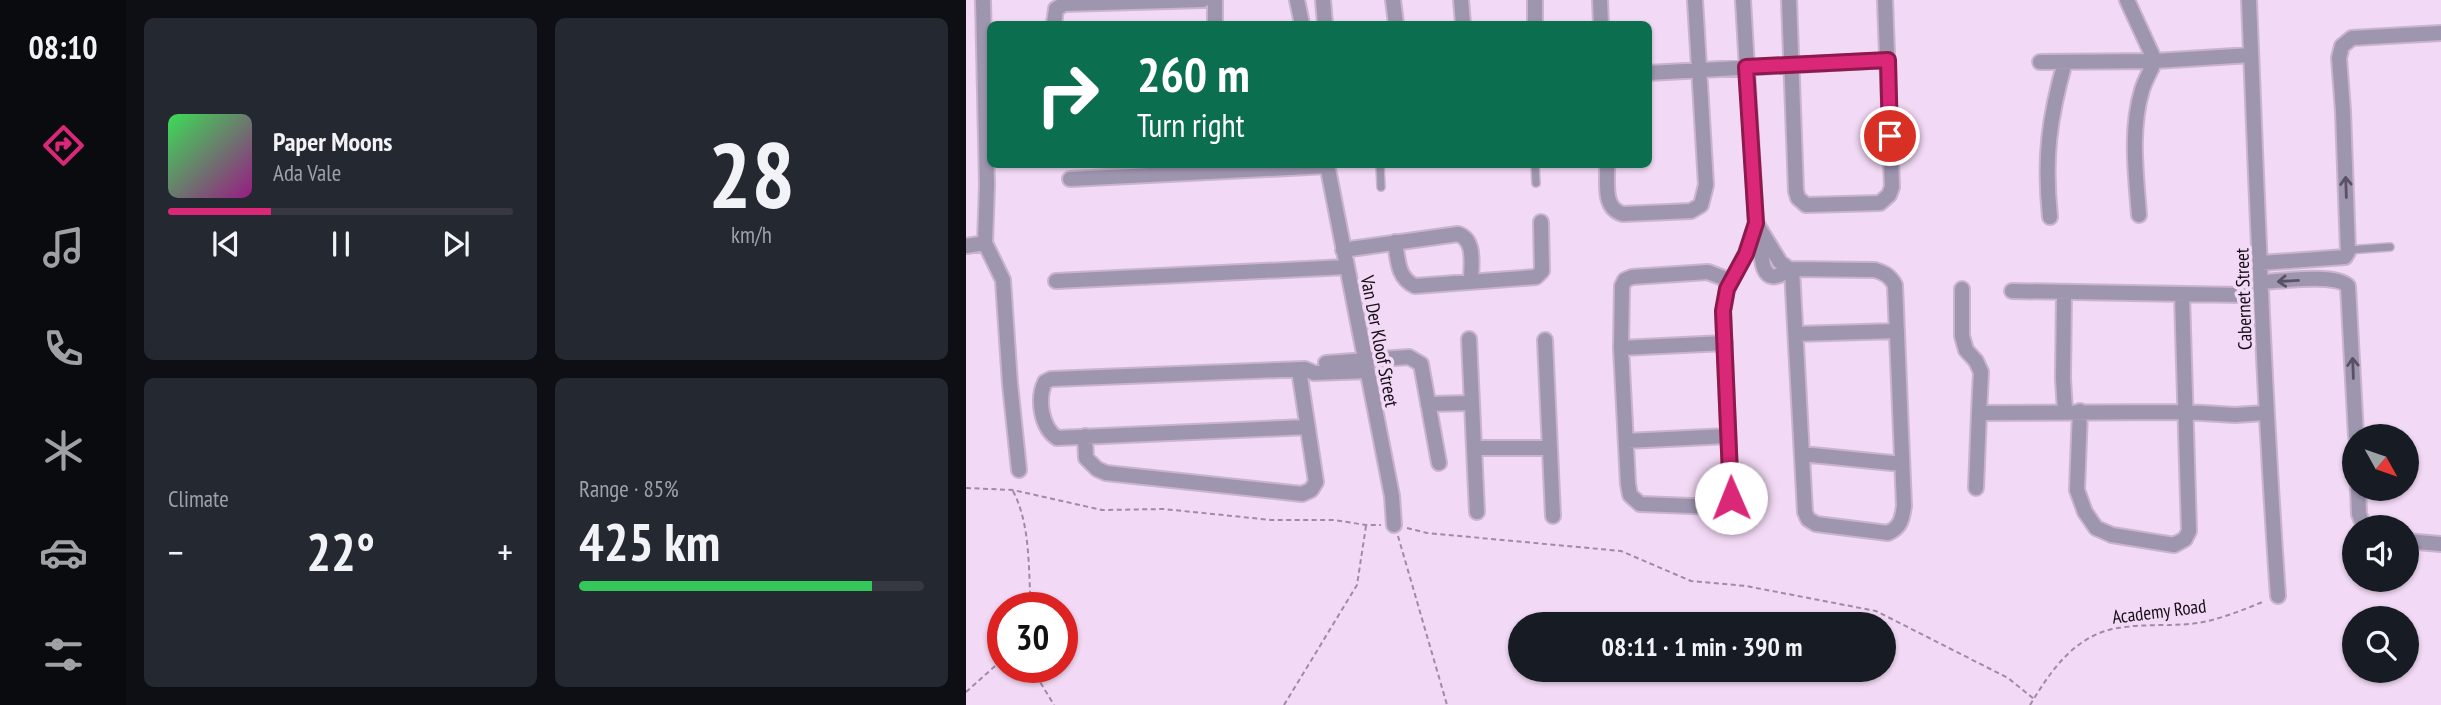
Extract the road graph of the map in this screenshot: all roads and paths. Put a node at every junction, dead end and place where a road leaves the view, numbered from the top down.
1 (983, 0) edge
2 (1203, 0) edge
3 (1215, 0) edge
4 (1297, 0) edge
5 (1323, 0) edge
6 (1393, 0) edge
7 (1461, 0) edge
8 (1535, 0) edge
9 (1600, 0) edge
10 (1695, 0) edge
11 (1743, 0) edge
12 (1789, 0) edge
13 (1885, 0) edge
14 (2127, 0) edge
15 (2249, 0) edge
16 (1054, 21) edge
17 (1215, 21) edge
18 (1301, 21) edge
19 (1325, 21) edge
20 (1396, 21) edge
21 (1463, 21) edge
22 (1535, 21) edge
23 (1601, 21) edge
24 (2441, 33) edge
25 (2251, 55) junction
26 (1888, 60) junction
27 (2155, 61) junction
28 (2040, 62) dead end
29 (2065, 62) junction
30 (1791, 65) junction
31 (1746, 67) junction
32 (1699, 71) junction
33 (1652, 73) edge
34 (1223, 168) edge
35 (1328, 168) edge
36 (1380, 168) edge
37 (1535, 168) edge
38 (1607, 168) edge
39 (1154, 170) edge
40 (1070, 179) dead end
41 (1536, 183) dead end
42 (1381, 187) dead end
43 (2139, 215) dead end
44 (2050, 217) dead end
45 (1541, 222) dead end
46 (1758, 227) junction
47 (1395, 242) junction
48 (985, 243) junction
49 (966, 246) edge
50 (2390, 247) dead end
51 (1343, 250) junction
52 (2348, 250) junction
53 (2261, 263) junction
54 (1346, 267) junction
55 (1791, 270) junction
56 (1056, 281) dead end
57 (1471, 281) junction
58 (1731, 281) junction
59 (2262, 282) junction
60 (1962, 289) dead end
61 (2012, 291) dead end
62 (2064, 293) junction
63 (2182, 295) junction
64 (2242, 295) dead end
65 (1897, 331) junction
66 (1796, 334) junction
67 (1469, 339) dead end
68 (1545, 340) dead end
69 (1725, 343) junction
70 (1621, 348) junction
71 (1366, 366) junction
72 (1302, 370) junction
73 (1472, 402) junction
74 (1427, 404) junction
75 (2065, 411) junction
76 (2080, 411) junction
77 (2187, 412) junction
78 (1979, 413) junction
79 (2265, 413) junction
80 (2355, 424) edge
81 (1307, 427) junction
82 (1085, 436) junction
83 (1728, 436) junction
84 (1626, 441) junction
85 (1474, 448) junction
86 (1550, 448) junction
87 (1801, 454) junction
88 (1439, 463) dead end
89 (1902, 464) junction
90 (1019, 470) dead end
91 (966, 488) edge
92 (1976, 488) dead end
93 (1013, 490) junction
94 (1477, 512) dead end
95 (1553, 516) dead end
96 (1366, 525) junction
97 (1394, 525) junction
98 (2419, 542) edge
99 (2441, 544) edge
100 (1030, 592) edge
101 (2278, 596) joint
102 (987, 673) edge
103 (1041, 683) edge
104 (966, 692) edge
105 (2034, 699) junction
106 (1054, 705) edge
107 (1284, 705) edge
108 (1447, 705) edge
109 (2030, 705) edge

1 - 48 street
2 - 16 street
3 - 17 street
4 - 18 street
5 - 19 street
6 - 20 street
7 - 21 street
8 - 22 street
9 - 23 street
10 - 32 street
11 - 31 street
12 - 30 street
13 - 26 street
14 - 27 street
15 - 25 street, Cabernet Street
52 -> 24 street
25 - 27 street
25 - 53 street, Cabernet Street
26 - 30 street
26 - 30 street
27 - 29 street
27 - 43 street
28 - 29 street
29 - 44 street
30 - 31 street
31 - 32 street
31 - 46 street
32 - 33 street
32 - 38 street
34 - 39 street
35 - 51 street, Van Der Kloof Street
36 - 42 lane
37 - 41 lane
39 - 40 street
45 - 57 street
46 - 55 street
46 - 58 street
47 - 51 street
47 - 57 street
47 - 57 street
48 - 49 street
48 - 90 street
50 - 52 lane
51 - 54 street, Van Der Kloof Street
52 - 53 street
53 - 59 street, Cabernet Street
54 - 56 street
54 - 71 street, Van Der Kloof Street
55 - 65 street
55 - 66 street
58 - 69 street
58 - 70 street
59 - 79 street, Cabernet Street
80 -> 59 street
60 - 78 street
61 - 62 street
62 - 63 street
62 - 75 street
63 - 64 street
63 - 77 street
65 - 66 street
65 - 89 street
66 - 87 street
67 - 73 street
68 - 86 street
69 - 70 street
69 - 83 street
70 - 84 street
71 - 72 street
71 - 74 street
71 - 97 street, Van Der Kloof Street
72 - 81 street
72 - 82 street
73 - 74 street
73 - 85 street
74 - 88 street
75 - 76 street
75 - 78 street
76 - 77 street
76 - 77 street
77 - 79 street
78 - 92 street
79 - 101 street, Cabernet Street
81 - 82 street
81 - 82 street
83 - 84 street
83 - 84 street
85 - 86 street
85 - 94 street
86 - 95 street
87 - 89 street
87 - 89 street
91 - 93 path
93 - 96 path
93 - 100 path
96 - 97 path
96 - 107 path
97 - 105 path
97 - 108 path
98 - 99 street
101 - 105 path, Academy Road
102 - 104 path
103 - 106 path
105 - 109 path, Academy Road

